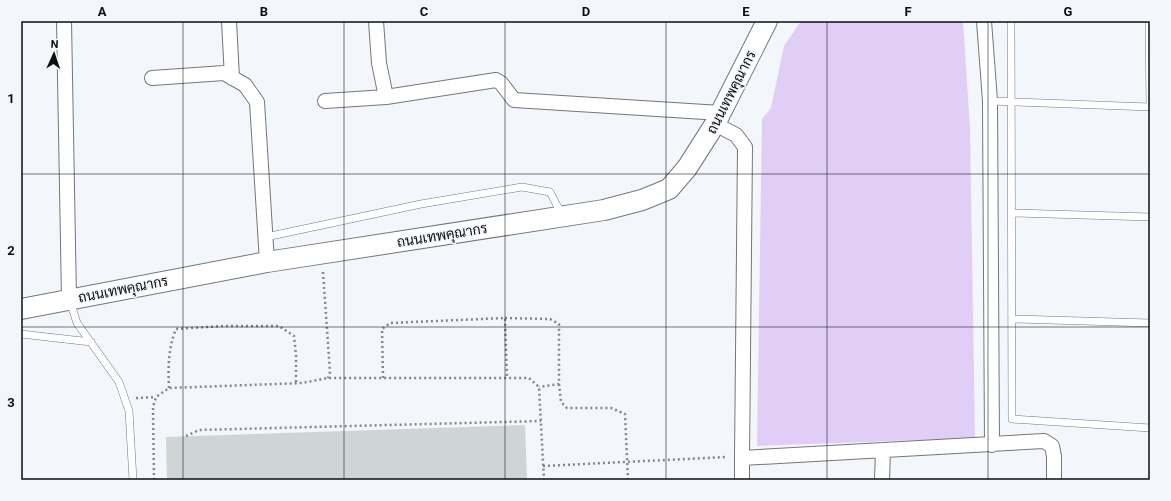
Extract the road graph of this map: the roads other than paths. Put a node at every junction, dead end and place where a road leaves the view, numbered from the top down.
1 (64, 21) edge
2 (229, 21) edge
3 (376, 21) edge
4 (767, 21) edge
5 (984, 21) edge
6 (1011, 21) edge
7 (1150, 21) edge
8 (152, 78) dead end
9 (232, 78) junction
10 (386, 97) junction
11 (325, 101) dead end
12 (990, 101) junction
13 (1011, 102) junction
14 (1150, 107) edge
15 (718, 119) junction
16 (1012, 213) junction
17 (562, 216) junction
18 (1150, 217) edge
19 (266, 237) junction
20 (267, 262) junction
21 (69, 299) junction
22 (21, 309) edge
23 (1012, 319) junction
24 (1150, 323) edge
25 (21, 334) edge
26 (91, 342) junction
27 (1150, 428) edge
28 (992, 445) junction
29 (883, 450) junction
30 (742, 457) junction
31 (133, 480) edge
32 (742, 480) edge
33 (882, 480) edge
34 (1054, 480) edge

1 - 21 street
2 - 9 street
3 - 10 street
4 - 15 main road, ถนนเทพคุณากร
5 - 12 street
6 - 13 lane
7 - 14 lane
8 - 9 street
9 - 19 street
10 - 11 street
10 - 15 street
12 - 13 lane
12 - 28 street
13 - 14 lane
13 - 16 lane
15 - 17 main road, ถนนเทพคุณากร
15 - 30 street
16 - 18 lane
16 - 23 lane
17 - 19 lane
17 - 20 main road, ถนนเทพคุณากร
19 - 20 street
20 - 21 main road, ถนนเทพคุณากร
21 - 22 main road, ถนนเทพคุณากร
21 - 26 lane
23 - 24 lane
23 - 27 lane
25 - 26 lane
26 - 31 lane
28 - 29 street
28 - 34 street
29 - 30 street
29 - 33 street
30 - 32 street

